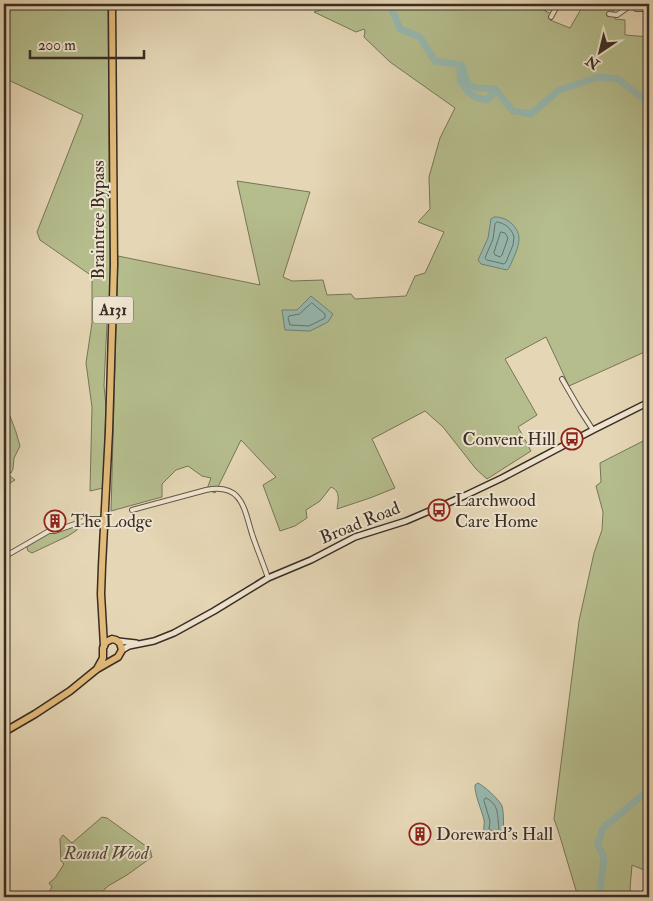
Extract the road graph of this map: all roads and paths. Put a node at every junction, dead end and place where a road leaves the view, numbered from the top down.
1 (112, 4) edge
2 (558, 4) edge
3 (631, 4) edge
4 (649, 9) edge
5 (609, 14) dead end
6 (550, 16) dead end
7 (562, 379) dead end
8 (649, 402) edge
9 (593, 430) junction
10 (132, 510) dead end
11 (104, 519) junction
12 (4, 557) edge
13 (268, 578) junction
14 (102, 615) junction
15 (115, 640) junction
16 (139, 644) junction
17 (104, 646) junction
18 (122, 650) junction
19 (104, 654) junction
20 (115, 659) junction
21 (98, 669) junction
22 (4, 732) edge

1 - 11 highway, Braintree Bypass / A131
2 - 6 street
3 - 4 street
3 - 5 street
7 - 9 street
8 - 9 main road
9 - 13 main road, Broad Road
10 - 13 street
11 - 12 street
11 - 14 highway, Braintree Bypass / A131
13 - 16 main road, Broad Road
14 - 15 highway, Braintree Bypass / A131
14 - 17 highway, Braintree Bypass / A131
15 - 16 main road, Broad Road
15 - 17 highway
15 - 18 highway, A131
16 - 18 main road, Broad Road
17 - 19 highway, A131
18 - 20 highway
19 - 20 highway
19 - 21 highway, A131
20 - 21 highway
21 - 22 highway

